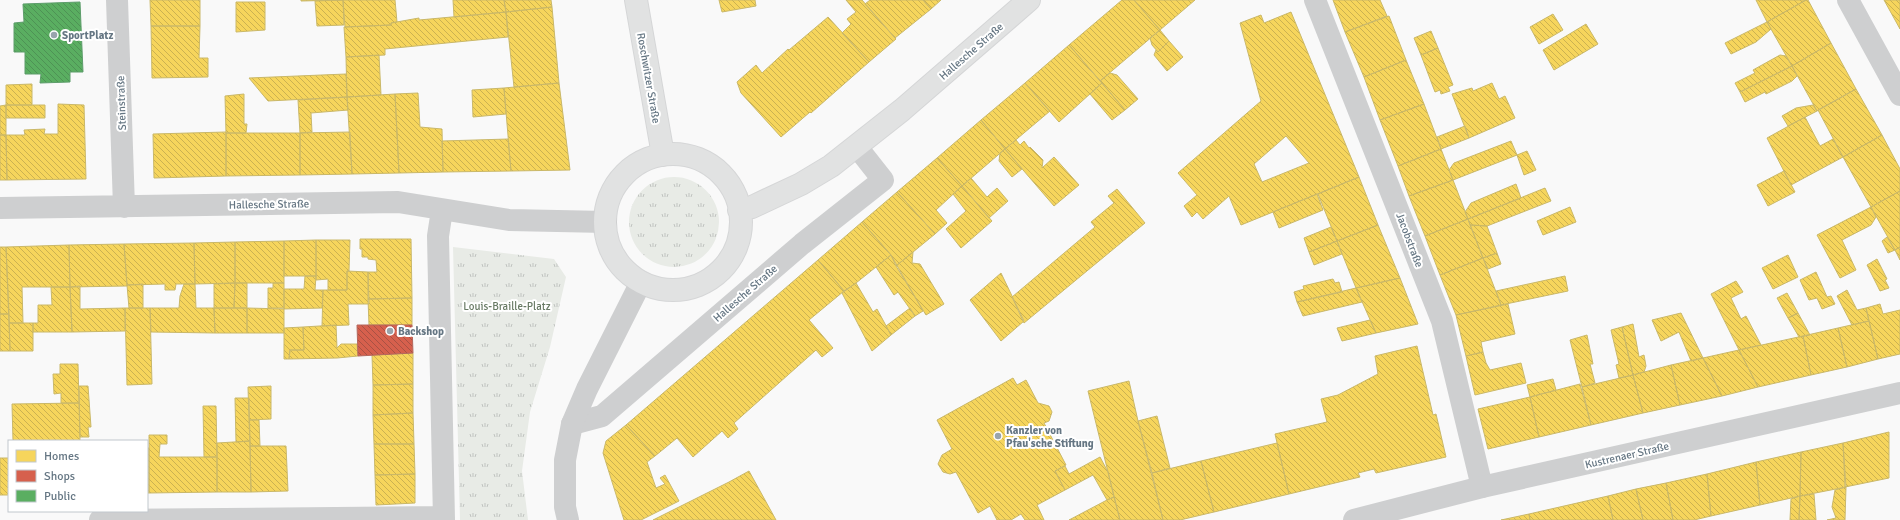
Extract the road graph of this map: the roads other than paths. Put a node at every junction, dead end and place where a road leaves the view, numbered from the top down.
1 (117, 0) edge
2 (636, 0) edge
3 (1029, 0) edge
4 (1315, 0) edge
5 (1848, 0) edge
6 (1900, 95) edge
7 (857, 147) junction
8 (663, 156) junction
9 (124, 207) junction
10 (0, 208) edge
11 (442, 210) junction
12 (739, 210) junction
13 (606, 222) junction
14 (641, 282) junction
15 (1900, 393) edge
16 (572, 424) junction
17 (1482, 487) junction
18 (444, 518) edge
19 (100, 520) edge
20 (568, 520) edge
21 (1354, 520) edge

1 - 9 street, Steinstraße
2 - 8 main road, Roschwitzer Straße
3 - 7 main road, Hallesche Straße
4 - 17 street, Jacobstraße
5 - 6 street
7 - 12 main road, Hallesche Straße
7 - 16 street, Hallesche Straße
8 - 12 main road
8 - 13 main road
9 - 10 street, Hallesche Straße
9 - 11 street, Hallesche Straße
11 - 13 street, Hallesche Straße
11 - 18 street
12 - 14 main road
13 - 14 main road
14 - 16 street
15 - 17 street, Kustrenaer Straße
16 - 20 street
17 - 21 street, Kustrenaer Straße
18 - 19 street

